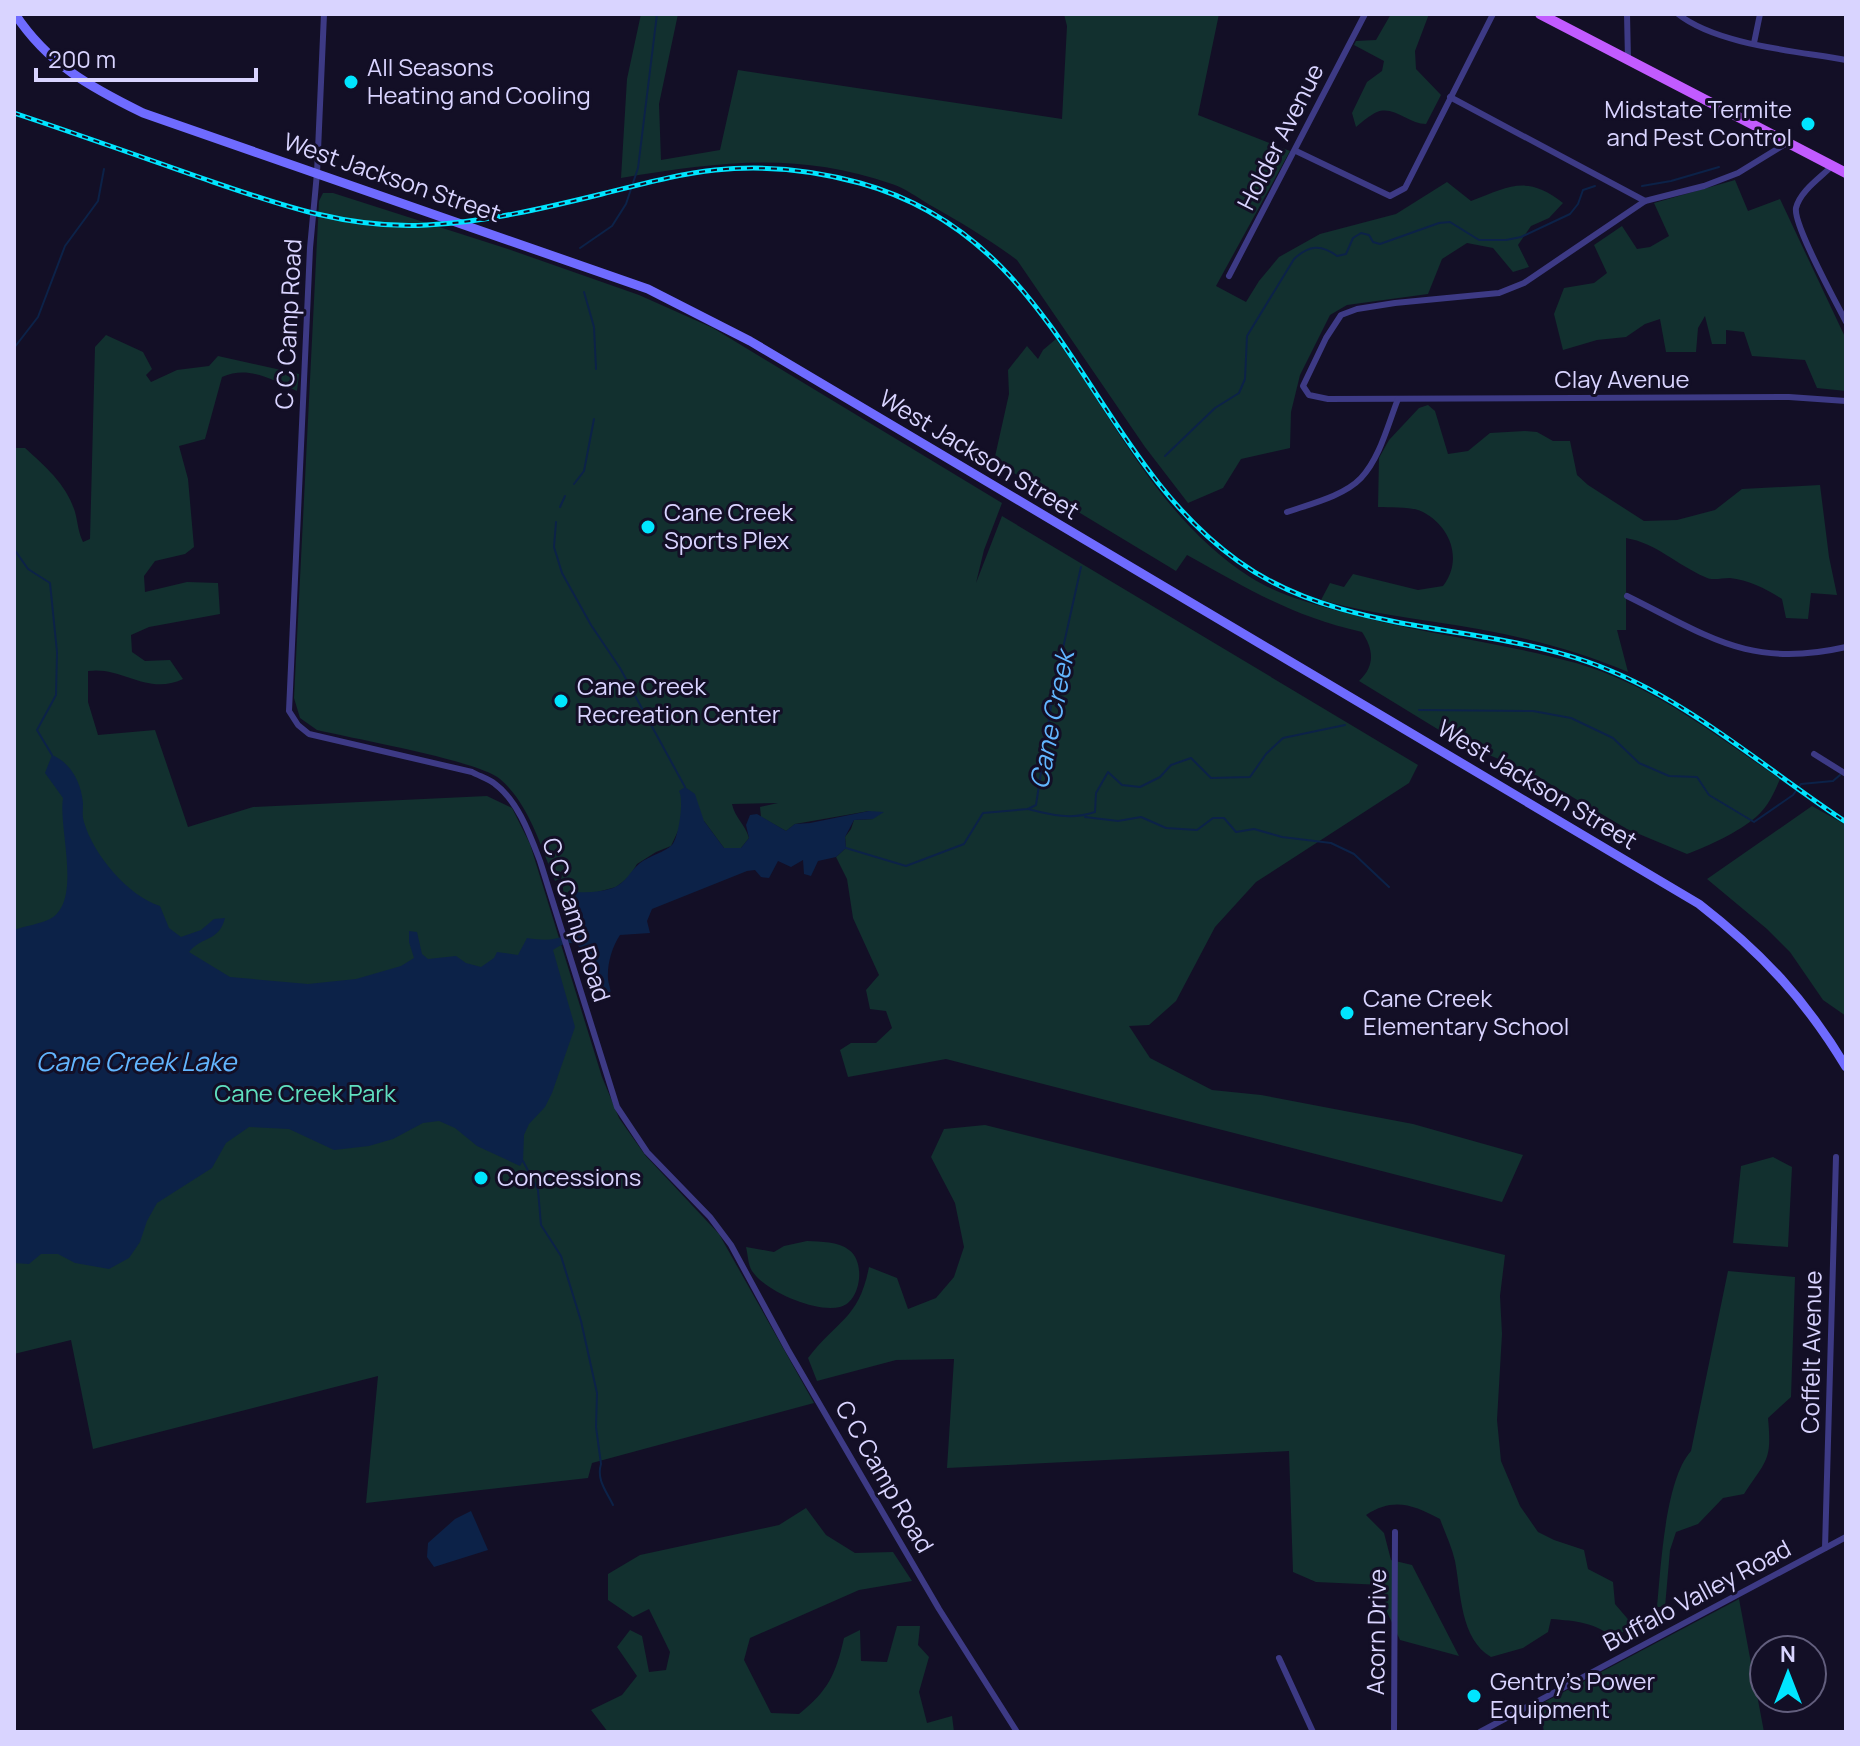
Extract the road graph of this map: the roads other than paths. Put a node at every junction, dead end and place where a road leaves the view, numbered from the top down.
1 (15, 14) edge
2 (324, 14) edge
3 (1365, 14) edge
4 (1493, 14) edge
5 (1540, 14) edge
6 (1627, 14) edge
7 (1678, 14) edge
8 (1760, 14) edge
9 (1754, 43) junction
10 (1628, 60) junction
11 (1846, 60) edge
12 (1450, 97) junction
13 (1787, 143) junction
14 (1296, 151) junction
15 (1832, 166) junction
16 (317, 173) junction
17 (1846, 173) edge
18 (1645, 201) junction
19 (1229, 276) dead end
20 (1846, 322) edge
21 (1398, 399) junction
22 (1846, 401) edge
23 (1287, 512) dead end
24 (1627, 596) dead end
25 (1846, 647) edge
26 (1814, 754) dead end
27 (1846, 774) edge
28 (1846, 1067) edge
29 (1836, 1157) dead end
30 (1395, 1532) dead end
31 (1846, 1537) edge
32 (1825, 1548) junction
33 (1279, 1658) dead end
34 (1017, 1732) edge
35 (1313, 1732) edge
36 (1394, 1732) edge
37 (1480, 1732) edge

1 - 16 street, West Jackson Street
2 - 16 street, C C Camp Road
3 - 14 street, Holder Avenue
4 - 12 street
5 - 10 main road
6 - 10 street
7 - 9 street
8 - 9 street
9 - 11 street
10 - 13 main road
12 - 14 street
12 - 18 street
13 - 15 main road
13 - 18 street
14 - 19 street, Holder Avenue
15 - 17 main road
15 - 20 street
16 - 28 street, West Jackson Street
16 - 34 street, C C Camp Road
18 - 21 street, Clay Avenue
21 - 22 street, Clay Avenue
21 - 23 street
24 - 25 street
26 - 27 street
29 - 32 street, Coffelt Avenue
30 - 36 street, Acorn Drive
31 - 32 street, Buffalo Valley Road
32 - 37 street, Buffalo Valley Road
33 - 35 street

